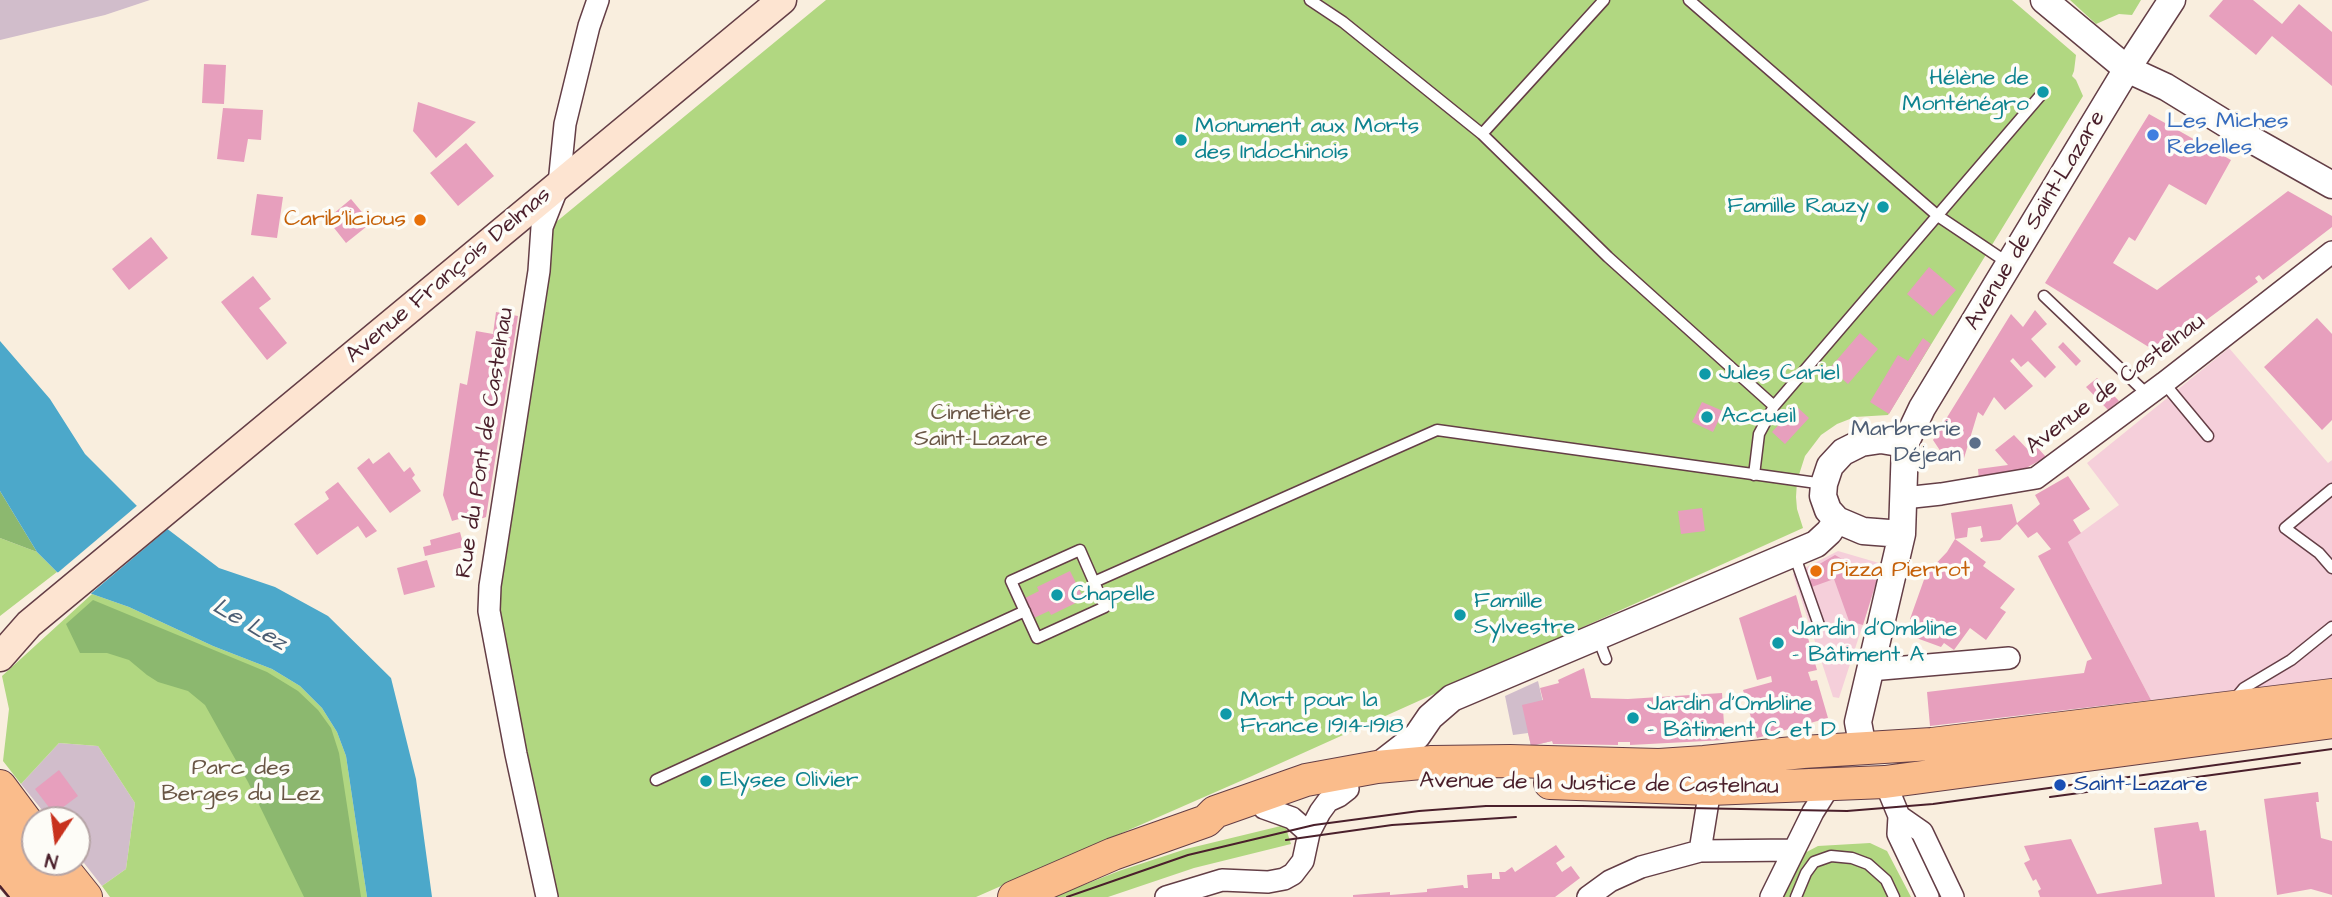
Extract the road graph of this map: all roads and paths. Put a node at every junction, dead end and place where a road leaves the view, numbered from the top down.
1 (598, 0) edge
2 (782, 0) edge
3 (1310, 0) edge
4 (1604, 0) edge
5 (1689, 0) edge
6 (2044, 0) edge
7 (2172, 0) edge
8 (2127, 69) junction
9 (2040, 96) dead end
10 (1482, 134) junction
11 (559, 184) junction
12 (2332, 185) edge
13 (1938, 216) junction
14 (2332, 252) edge
15 (2009, 264) junction
16 (2044, 296) dead end
17 (2156, 389) junction
18 (1774, 406) junction
19 (2208, 436) dead end
20 (1905, 444) junction
21 (1754, 475) junction
22 (1824, 484) junction
23 (2332, 489) edge
24 (1904, 498) junction
25 (1837, 520) junction
26 (1902, 534) junction
27 (1794, 554) junction
28 (2332, 568) edge
29 (1094, 582) junction
30 (1025, 611) junction
31 (29, 624) junction
32 (1819, 625) dead end
33 (2332, 627) edge
34 (0, 639) edge
35 (0, 656) edge
36 (2009, 658) dead end
37 (1870, 670) junction
38 (2332, 695) edge
39 (2229, 707) junction
40 (2332, 722) edge
41 (1863, 748) junction
42 (1377, 767) junction
43 (656, 780) dead end
44 (1885, 782) junction
45 (1830, 785) junction
46 (2, 788) edge
47 (1348, 789) junction
48 (1710, 789) junction
49 (1264, 808) junction
50 (21, 814) edge
51 (1899, 816) junction
52 (1206, 821) junction
53 (0, 822) edge
54 (1309, 833) junction
55 (1794, 850) junction
56 (1700, 851) junction
57 (2, 865) edge
58 (69, 876) edge
59 (29, 897) edge
60 (60, 897) edge
61 (86, 897) edge
62 (547, 897) edge
63 (1014, 897) edge
64 (1166, 897) edge
65 (1588, 897) edge
66 (1771, 897) edge
67 (1796, 897) edge
68 (1894, 897) edge
69 (1928, 897) edge
70 (1953, 897) edge

1 - 11 street, Rue du Pont de Castelnau
2 - 11 main road, Avenue François Delmas
3 - 10 lane
4 - 10 lane
5 - 13 lane
6 - 8 street
7 - 8 street, Avenue de Saint-Lazare
8 - 12 street
8 - 15 street, Avenue de Saint-Lazare
9 - 13 lane
10 - 18 lane
11 - 31 main road, Avenue François Delmas
11 - 62 street, Rue du Pont de Castelnau
13 - 15 lane
13 - 18 lane
14 - 17 street, Avenue de Castelnau
15 - 20 street, Avenue de Saint-Lazare
16 - 17 lane
17 - 19 lane
17 - 24 street, Avenue de Castelnau
18 - 21 lane
20 - 22 street
20 - 24 street
21 - 22 lane
21 - 29 lane
22 - 25 street
23 - 28 lane
24 - 26 street
25 - 26 street
25 - 27 street
26 - 37 street
27 - 32 lane
27 - 42 street
29 - 30 lane
29 - 30 lane
30 - 43 lane
31 - 34 main road
31 - 35 main road
33 - 39 lane
36 - 37 street
37 - 41 street
38 - 39 main road, Avenue de la Justice de Castelnau
39 - 41 main road, Avenue de la Justice de Castelnau
40 - 44 main road, Avenue de la Justice de Castelnau
41 - 42 main road, Avenue de la Justice de Castelnau
41 - 44 main road
41 - 45 main road
42 - 52 main road, Avenue de la Justice de Castelnau
44 - 45 main road, Avenue de la Justice de Castelnau
44 - 51 street
45 - 48 main road, Avenue de la Justice de Castelnau
45 - 55 street
46 - 50 main road
47 - 48 main road, Avenue de la Justice de Castelnau
47 - 49 main road, Avenue de la Justice de Castelnau
47 - 54 street
48 - 56 street
49 - 52 main road, Avenue de la Justice de Castelnau
49 - 54 street
51 - 69 street
51 - 70 street
52 - 63 main road, Avenue de la Justice de Castelnau
53 - 60 main road
54 - 64 street
55 - 56 street
55 - 66 street
56 - 65 street
57 - 59 main road
58 - 61 main road
67 - 68 lane

